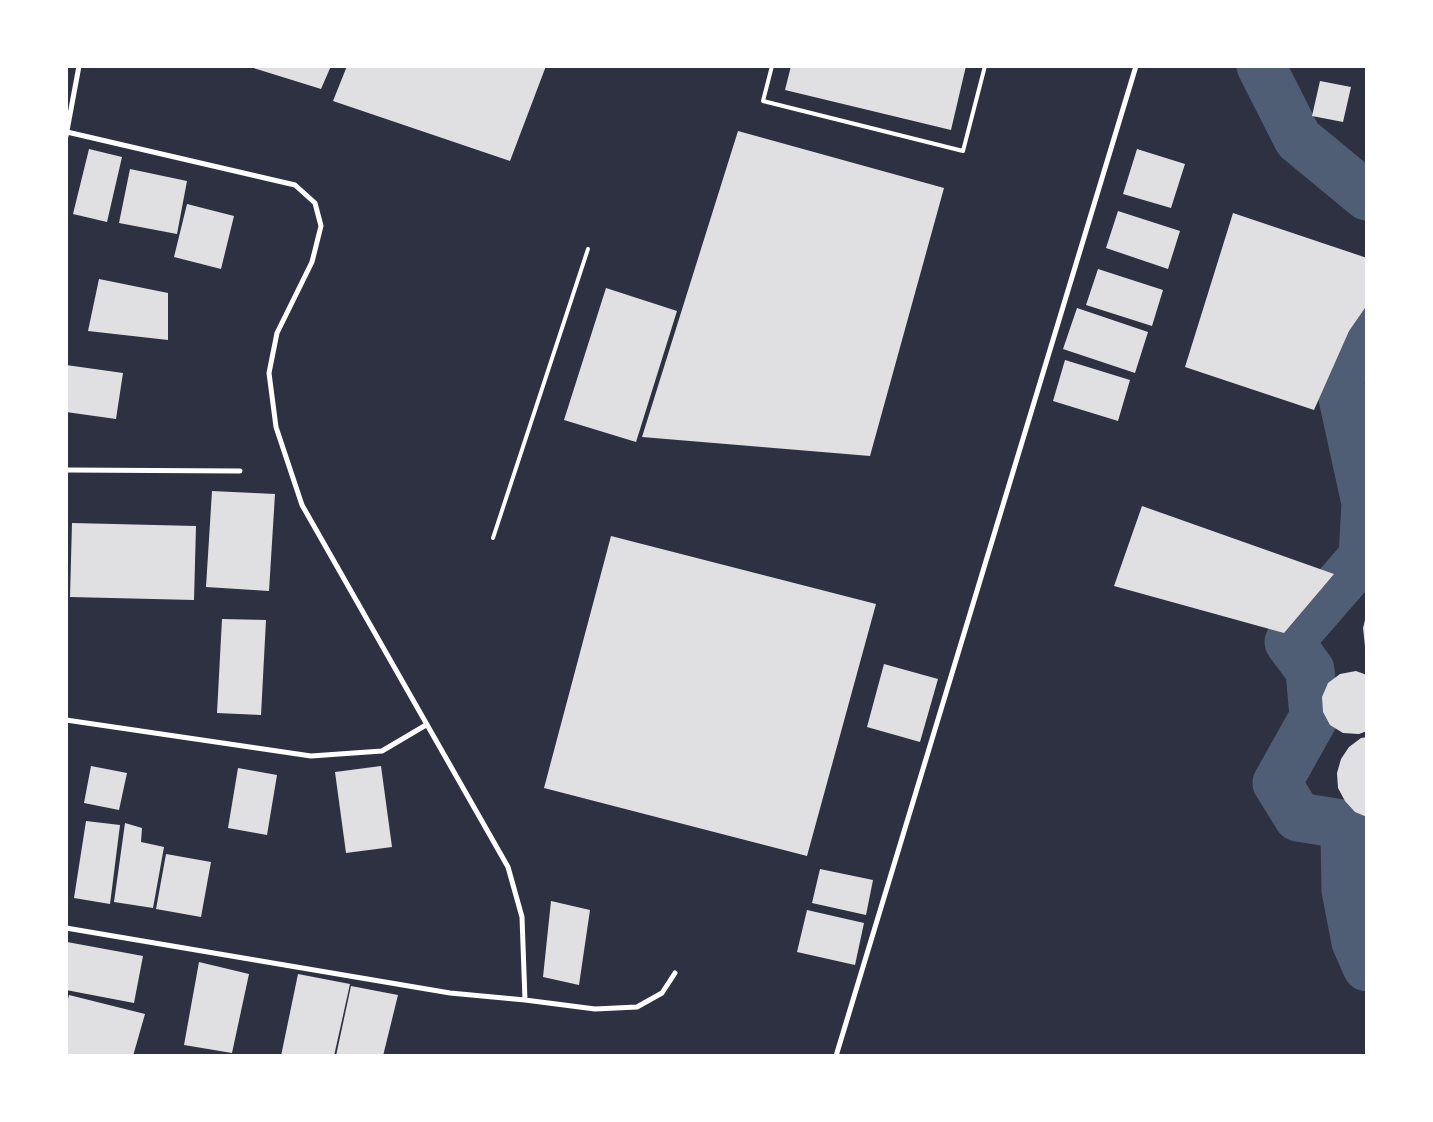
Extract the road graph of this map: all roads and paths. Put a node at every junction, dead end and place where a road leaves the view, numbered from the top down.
1 (79, 66) edge
2 (772, 66) edge
3 (986, 66) edge
4 (1136, 66) edge
5 (67, 134) edge
6 (588, 249) dead end
7 (66, 470) edge
8 (240, 471) dead end
9 (493, 538) dead end
10 (66, 720) edge
11 (426, 725) junction
12 (66, 928) edge
13 (675, 973) dead end
14 (525, 1000) junction
15 (836, 1056) edge

1 - 5 street
2 - 3 lane
4 - 15 street
5 - 11 street
6 - 9 lane
7 - 8 street
10 - 11 street
11 - 14 street
12 - 14 street
13 - 14 street

